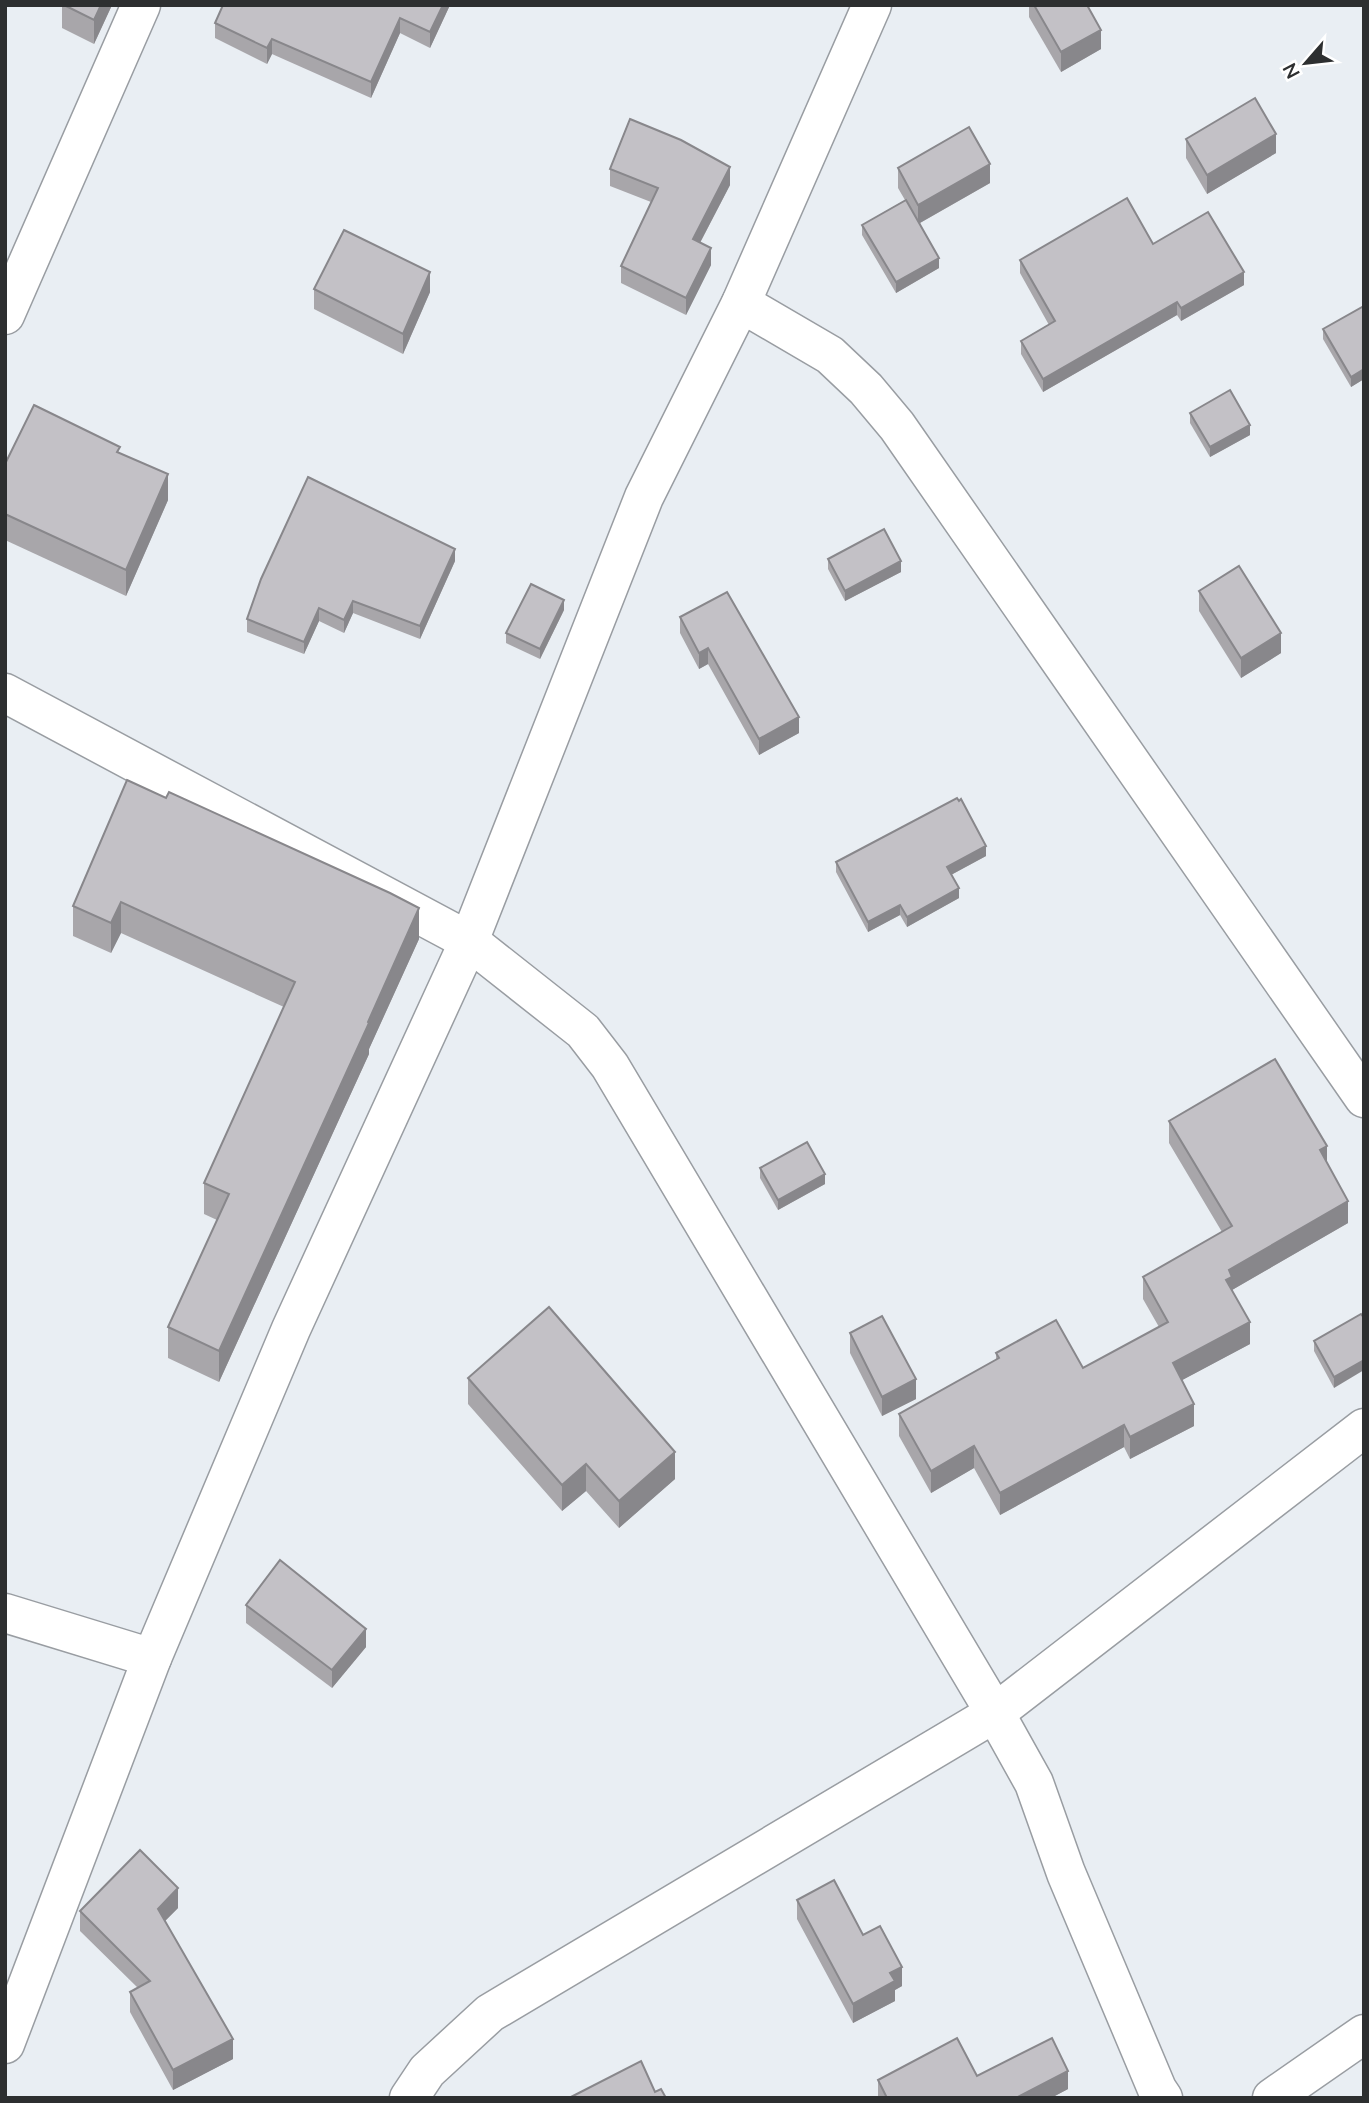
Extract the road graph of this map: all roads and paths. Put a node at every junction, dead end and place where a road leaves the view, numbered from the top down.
1 (141, 5) edge
2 (872, 5) edge
3 (741, 303) junction
4 (5, 315) edge
5 (5, 693) edge
6 (469, 941) junction
7 (1364, 1098) edge
8 (1364, 1428) edge
9 (5, 1613) edge
10 (152, 1658) junction
11 (995, 1713) junction
12 (1364, 2034) edge
13 (5, 2044) edge
14 (1155, 2095) edge
15 (409, 2098) edge
16 (1272, 2098) edge

1 - 4 street
2 - 3 street
3 - 6 street
3 - 7 street
5 - 6 street
6 - 10 street
6 - 11 street
8 - 11 street
9 - 10 street
10 - 13 street
11 - 14 street
11 - 15 street
12 - 16 street

